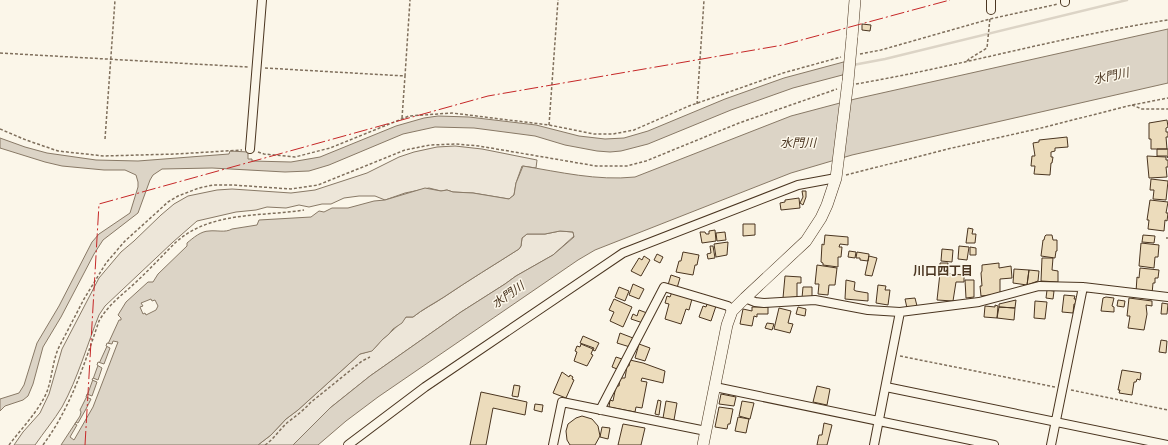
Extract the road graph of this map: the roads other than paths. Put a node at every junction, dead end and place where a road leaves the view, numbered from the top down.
1 (262, 0) edge
2 (854, 0) edge
3 (992, 0) edge
4 (991, 10) dead end
5 (250, 149) road end
6 (836, 178) junction
7 (1083, 287) junction
8 (1168, 297) edge
9 (745, 298) junction
10 (732, 311) junction
11 (900, 312) junction
12 (715, 387) junction
13 (886, 387) junction
14 (600, 410) junction
15 (1055, 421) junction
16 (879, 422) junction
17 (706, 431) junction
18 (348, 445) edge
19 (553, 445) edge
20 (703, 445) edge
21 (874, 445) edge
22 (994, 445) edge
23 (1050, 445) edge
24 (1168, 445) edge

1 - 5 street
2 - 6 street, bridge
3 - 4 street
6 - 9 street
6 - 18 street
7 - 8 street
7 - 11 street
7 - 15 street
9 - 10 street
9 - 11 street
10 - 12 street
10 - 14 street
11 - 13 street
12 - 16 street
12 - 17 street
13 - 15 street
13 - 16 street
14 - 17 street
14 - 19 street
15 - 23 street
15 - 24 street
16 - 21 street
16 - 22 street
17 - 20 street

